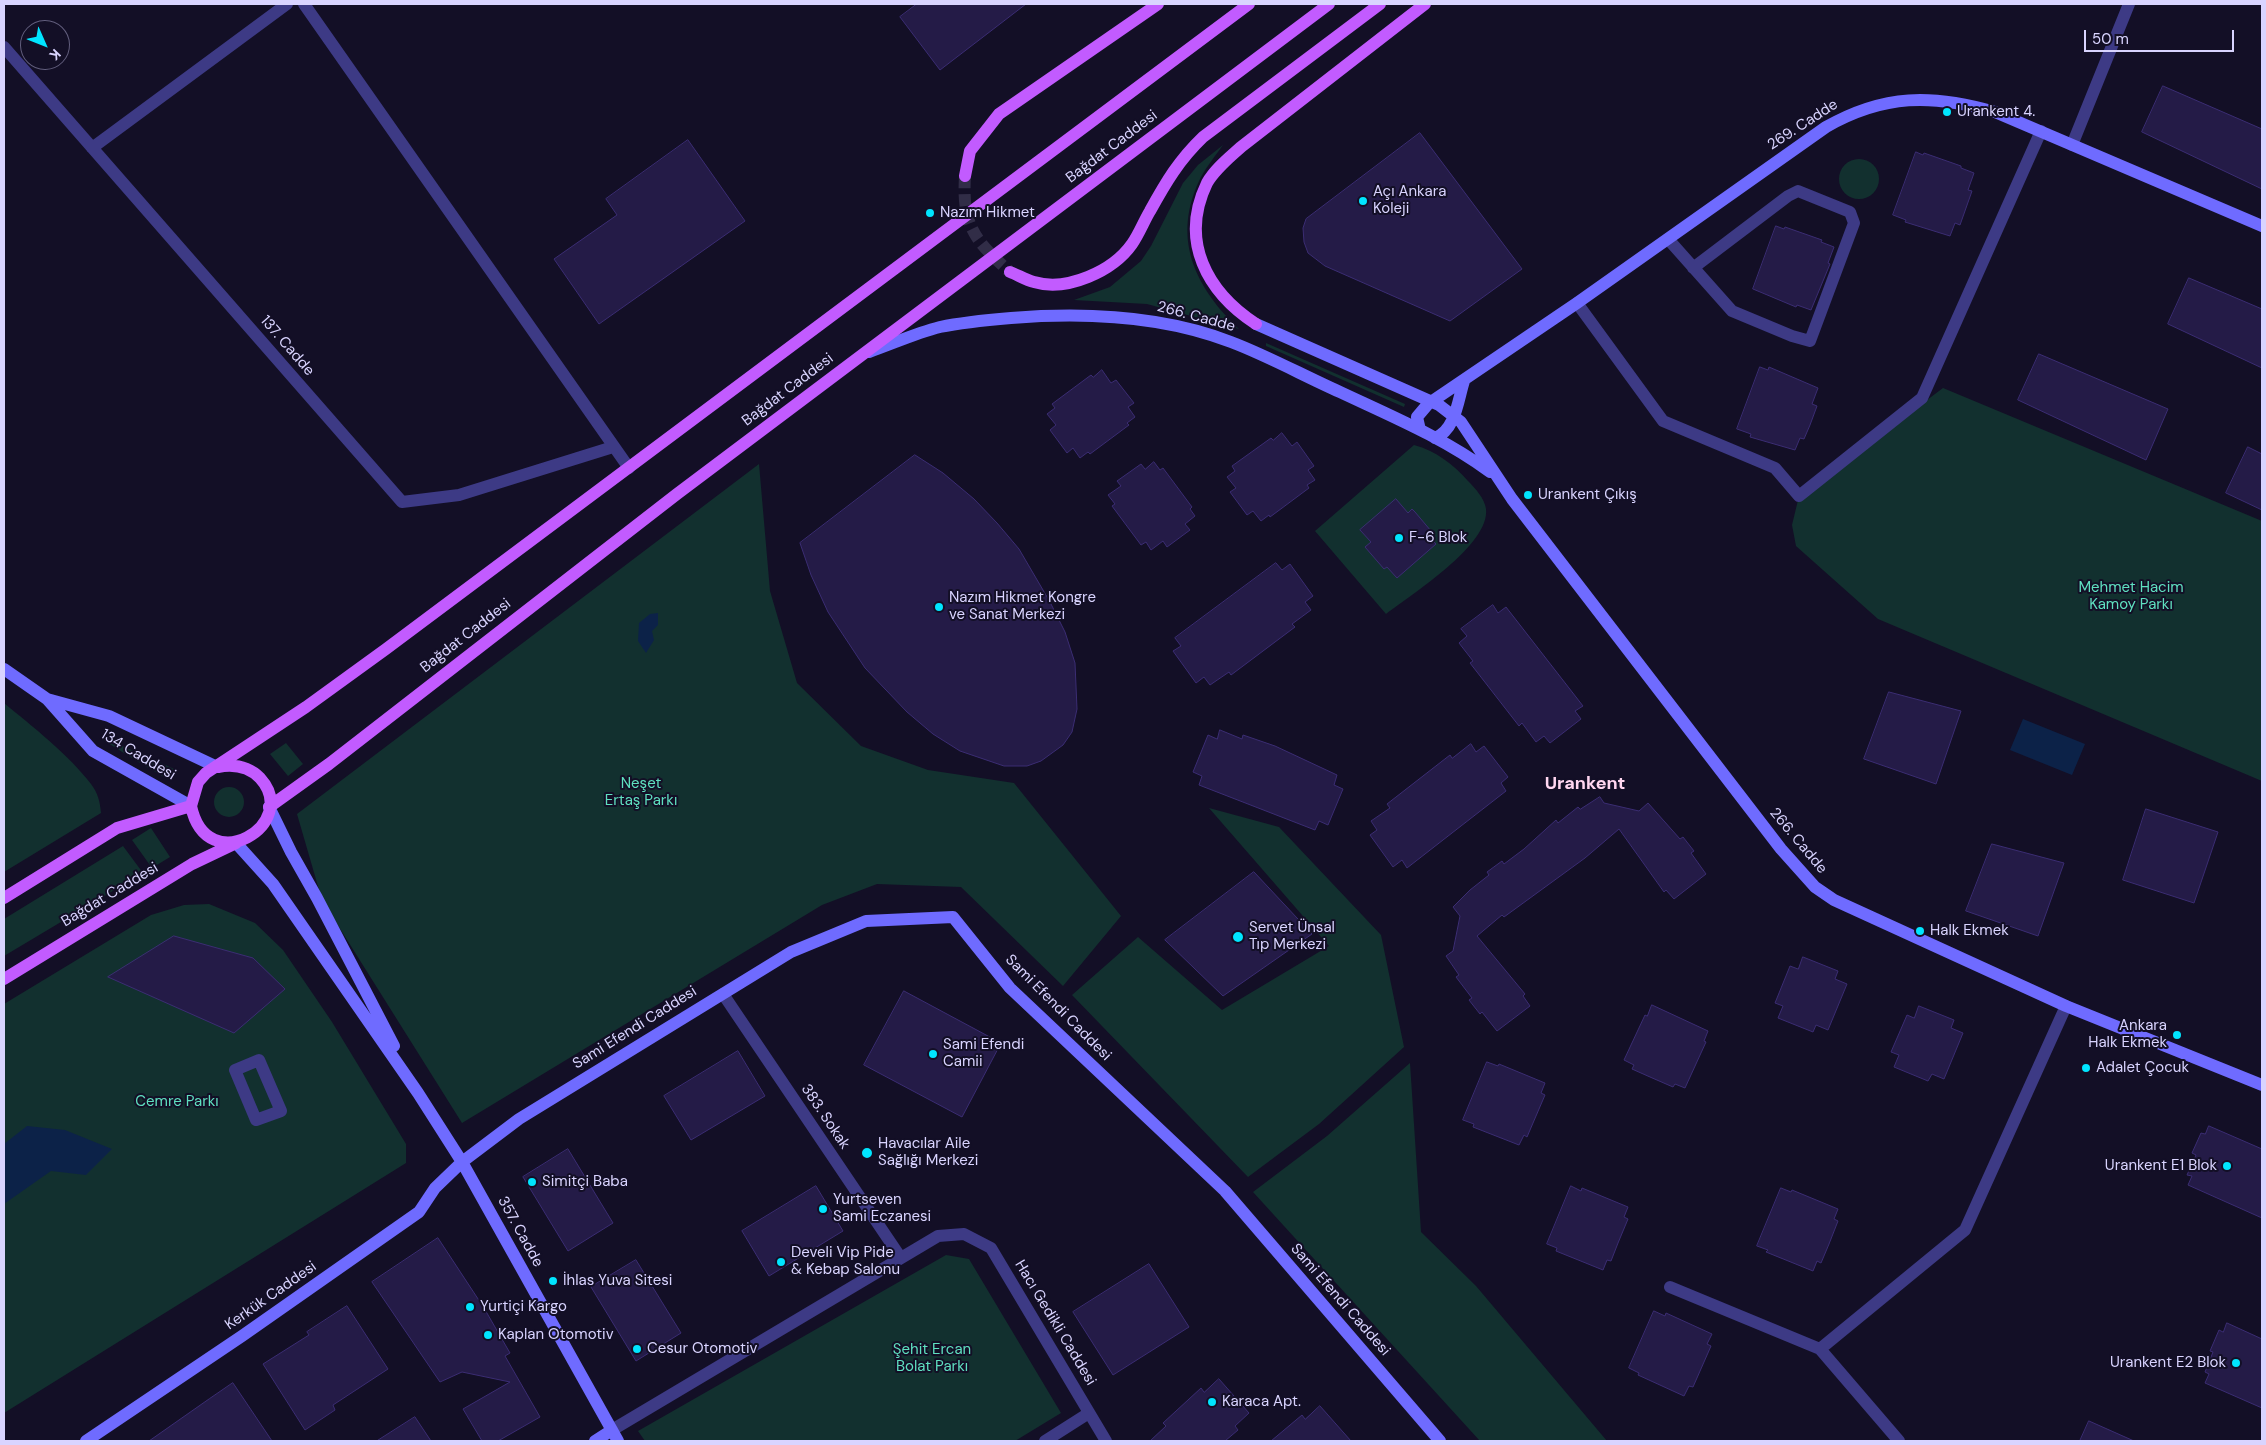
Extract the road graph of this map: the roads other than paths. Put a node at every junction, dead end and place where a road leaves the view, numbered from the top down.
1 (287, 4) edge
2 (304, 4) edge
3 (1158, 4) edge
4 (1249, 4) edge
5 (1329, 4) edge
6 (1380, 4) edge
7 (1425, 4) edge
8 (2129, 4) edge
9 (4, 47) edge
10 (2041, 131) junction
11 (2072, 145) junction
12 (92, 148) junction
13 (965, 176) tunnel mouth
14 (2262, 226) edge
15 (1668, 239) junction
16 (1693, 268) junction
17 (1010, 272) tunnel mouth
18 (1577, 304) junction
19 (864, 354) junction
20 (1464, 381) junction
21 (1432, 402) junction
22 (1454, 415) junction
23 (1420, 430) junction
24 (1435, 438) junction
25 (613, 447) junction
26 (629, 468) junction
27 (1494, 474) junction
28 (4, 669) edge
29 (47, 699) junction
30 (217, 767) junction
31 (191, 806) junction
32 (270, 807) junction
33 (236, 843) junction
34 (4, 898) edge
35 (4, 979) edge
36 (723, 994) junction
37 (2066, 1006) junction
38 (2262, 1085) edge
39 (418, 1093) junction
40 (280, 1111) joint
41 (462, 1162) junction
42 (901, 1258) junction
43 (1670, 1287) dead end
44 (1820, 1349) junction
45 (1089, 1413) junction
46 (615, 1436) edge
47 (86, 1441) edge
48 (594, 1441) edge
49 (1045, 1441) edge
50 (1106, 1441) edge
51 (1440, 1441) edge
52 (1899, 1441) edge

1 - 12 street
2 - 25 street
3 - 13 main road
4 - 26 main road
5 - 19 main road, Bağdat Caddesi
6 - 17 main road
7 - 21 main road, 266. Cadde
8 - 11 street
9 - 12 street, 137. Cadde
10 - 11 main road, 269. Cadde
10 - 15 main road, 269. Cadde
10 - 18 street
11 - 14 main road, 269. Cadde
12 - 25 street, 137. Cadde
15 - 16 street
15 - 18 main road, 269. Cadde
16 - 16 street
18 - 20 main road, 269. Cadde
19 - 23 main road, 266. Cadde
19 - 32 main road, Bağdat Caddesi
20 - 21 main road, 269. Cadde
20 - 22 main road
21 - 22 main road, 266. Cadde
21 - 23 main road
22 - 24 main road
22 - 27 main road, 266. Cadde
23 - 24 main road, 266. Cadde
24 - 27 main road, 266. Cadde
25 - 26 street
26 - 30 main road
27 - 37 main road, 266. Cadde
28 - 29 main road, 134 Caddesi
29 - 30 main road
29 - 31 main road, 134 Caddesi
30 - 31 main road
30 - 32 main road
31 - 33 main road
31 - 34 main road
32 - 33 main road, Bağdat Caddesi
32 - 39 main road
33 - 35 main road, Bağdat Caddesi
33 - 39 main road
36 - 41 main road, Sami Efendi Caddesi
36 - 42 street, 383. Sokak
36 - 51 main road, Sami Efendi Caddesi
37 - 38 main road, 266. Cadde
37 - 44 street
39 - 41 main road, 357. Cadde
40 - 40 street
41 - 46 main road, 357. Cadde
41 - 47 main road, Kerkük Caddesi
42 - 45 street, Hacı Gedikli Caddesi
42 - 46 street
43 - 44 street
44 - 52 street
45 - 49 street
45 - 50 street, Hacı Gedikli Caddesi
46 - 48 main road

